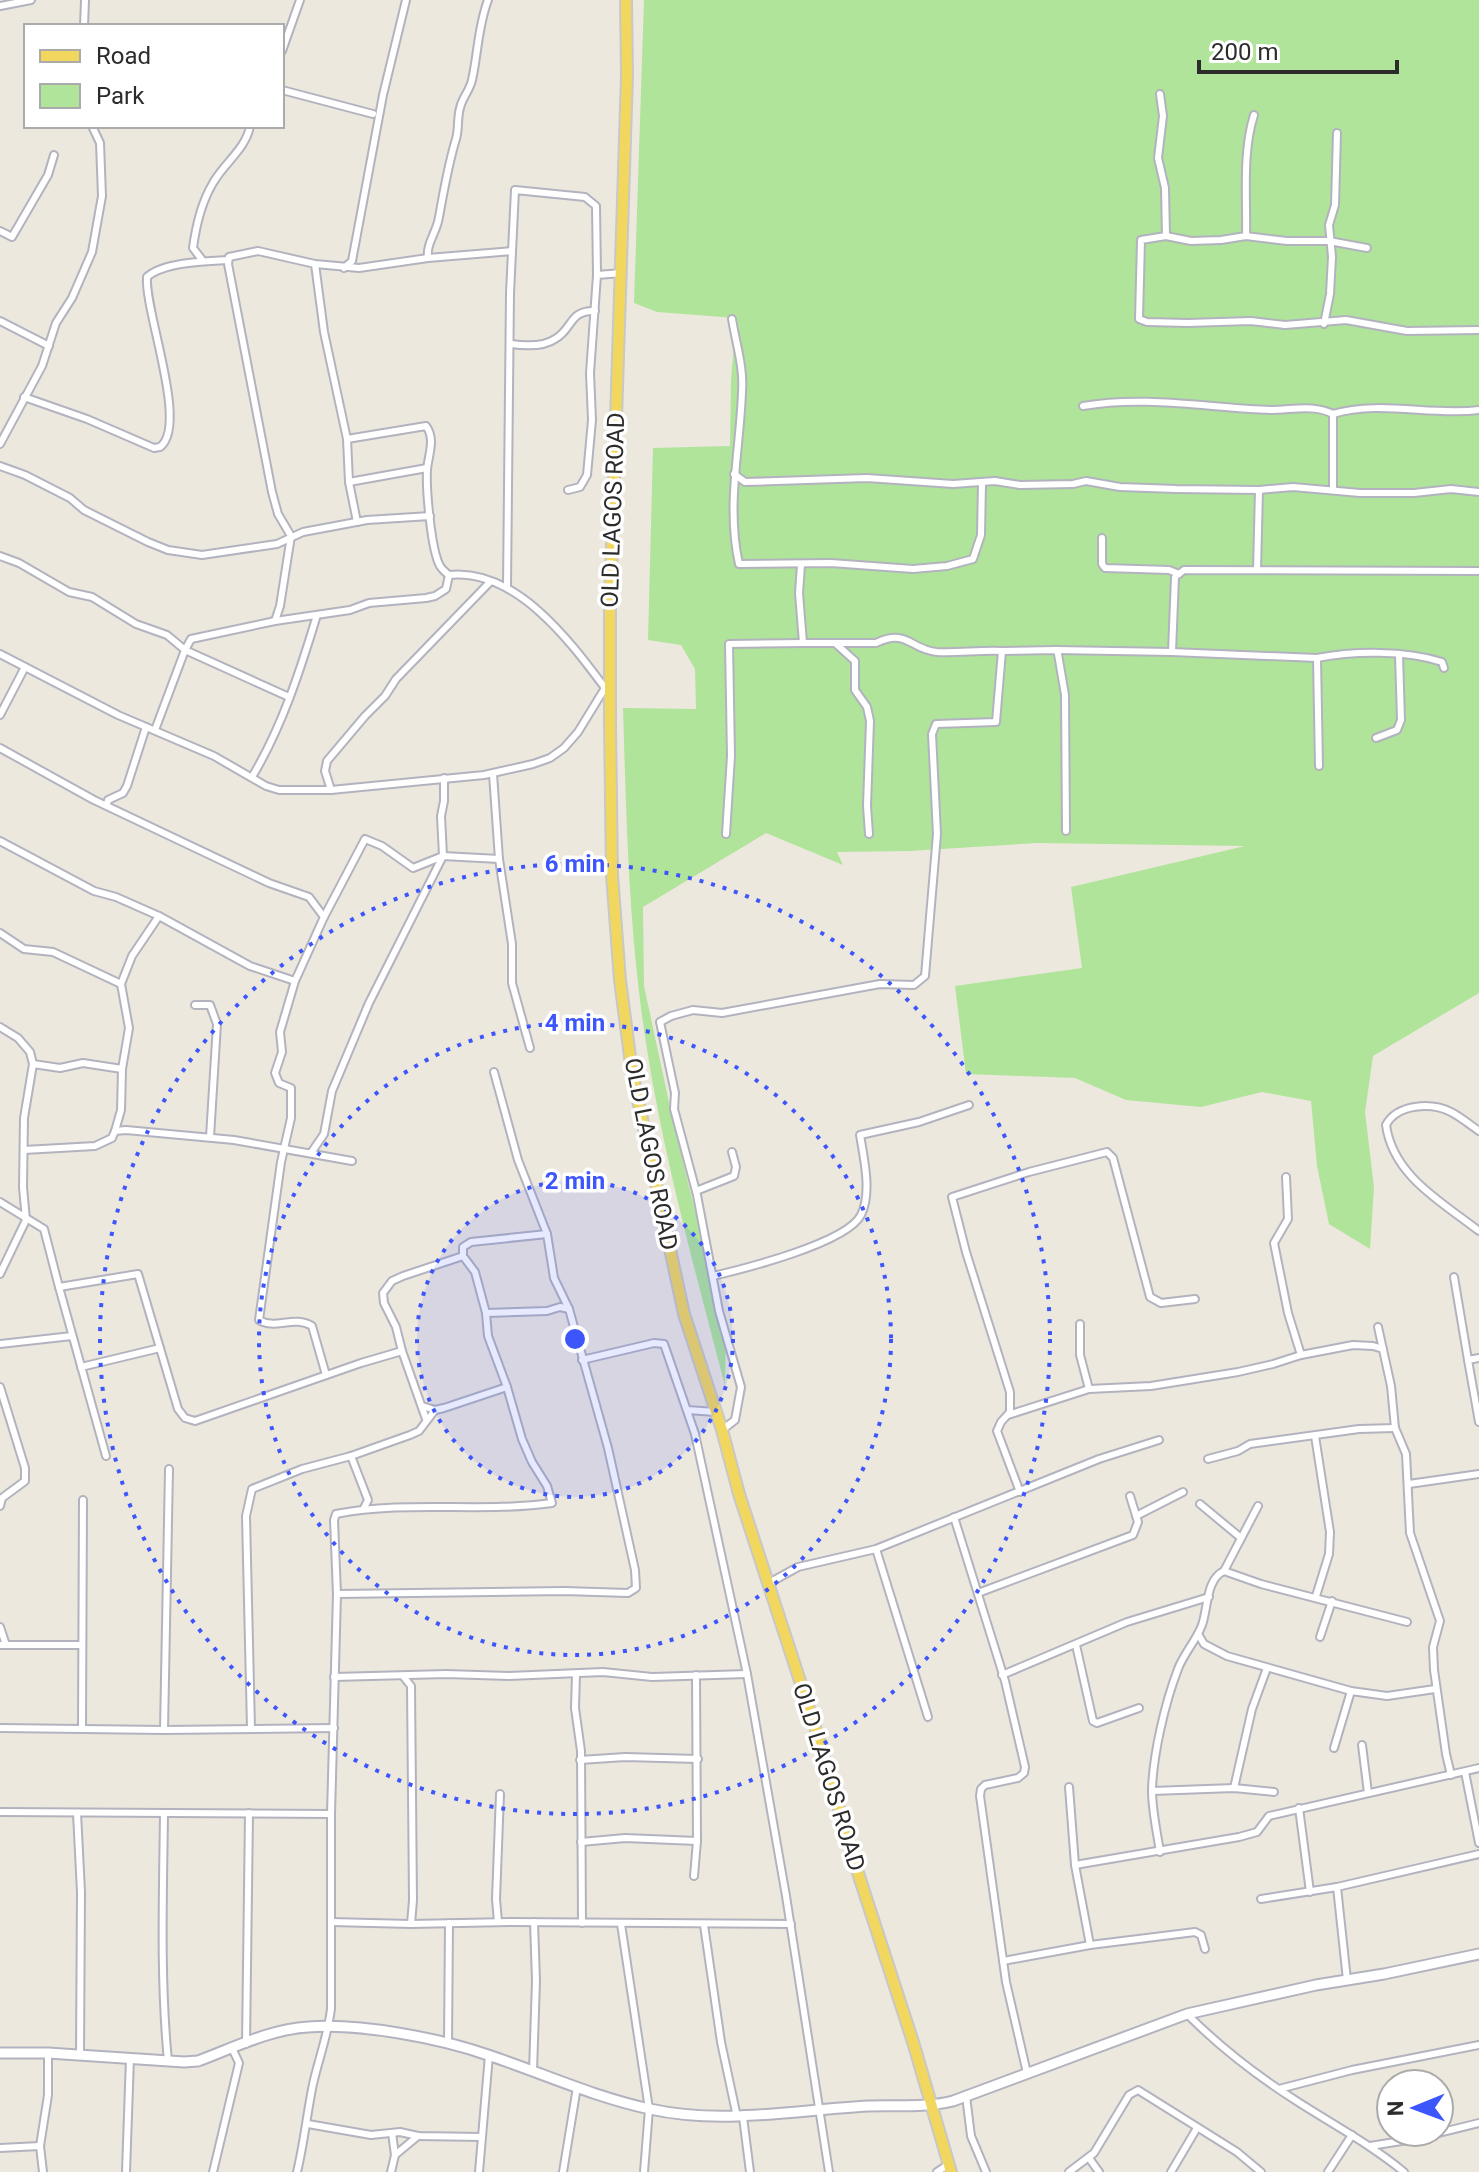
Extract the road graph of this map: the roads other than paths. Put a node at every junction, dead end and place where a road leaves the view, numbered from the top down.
1 (31, 0) edge
2 (85, 0) edge
3 (300, 0) edge
4 (406, 0) edge
5 (488, 0) edge
6 (626, 0) edge
7 (0, 6) edge
8 (84, 24) edge
9 (284, 45) edge
10 (284, 91) edge
11 (1160, 94) dead end
12 (373, 114) dead end
13 (1254, 115) dead end
14 (93, 128) edge
15 (250, 128) edge
16 (1337, 133) dead end
17 (54, 155) dead end
18 (0, 231) edge
19 (1166, 236) junction
20 (1246, 236) junction
21 (1329, 241) junction
22 (1367, 248) dead end
23 (512, 251) junction
24 (428, 258) junction
25 (228, 260) junction
26 (203, 261) junction
27 (315, 264) junction
28 (344, 268) junction
29 (622, 273) junction
30 (597, 275) junction
31 (595, 311) junction
32 (732, 319) dead end
33 (0, 321) edge
34 (1324, 324) junction
35 (1479, 330) edge
36 (511, 344) junction
37 (49, 346) junction
38 (24, 397) junction
39 (1083, 406) dead end
40 (1479, 410) edge
41 (1333, 414) junction
42 (347, 439) junction
43 (0, 444) edge
44 (0, 466) edge
45 (427, 468) junction
46 (734, 474) junction
47 (349, 482) junction
48 (982, 483) junction
49 (568, 490) dead end
50 (1259, 490) junction
51 (1333, 490) junction
52 (1479, 491) edge
53 (430, 516) junction
54 (357, 522) junction
55 (291, 536) junction
56 (1102, 538) dead end
57 (0, 556) edge
58 (801, 565) junction
59 (1257, 570) junction
60 (1479, 571) edge
61 (1179, 574) junction
62 (449, 575) junction
63 (490, 582) junction
64 (507, 587) junction
65 (317, 615) junction
66 (275, 621) junction
67 (803, 643) junction
68 (835, 643) junction
69 (185, 650) junction
70 (1056, 650) junction
71 (1002, 651) junction
72 (1172, 652) junction
73 (0, 654) edge
74 (1399, 655) junction
75 (1317, 658) junction
76 (25, 667) junction
77 (1444, 668) dead end
78 (608, 687) junction
79 (289, 697) junction
80 (0, 715) edge
81 (146, 727) junction
82 (155, 730) junction
83 (1376, 738) dead end
84 (0, 748) edge
85 (1319, 766) dead end
86 (493, 774) junction
87 (252, 777) junction
88 (444, 778) junction
89 (331, 790) junction
90 (107, 804) junction
91 (1066, 831) dead end
92 (726, 834) dead end
93 (869, 834) dead end
94 (0, 841) edge
95 (443, 856) junction
96 (499, 859) junction
97 (159, 916) junction
98 (324, 917) junction
99 (0, 933) edge
100 (295, 981) junction
101 (121, 984) junction
102 (195, 1005) dead end
103 (0, 1027) edge
104 (530, 1048) dead end
105 (33, 1064) junction
106 (122, 1069) junction
107 (494, 1072) dead end
108 (969, 1105) dead end
109 (115, 1131) junction
110 (1479, 1131) edge
111 (210, 1137) junction
112 (24, 1150) junction
113 (284, 1150) junction
114 (732, 1152) dead end
115 (311, 1153) junction
116 (352, 1161) dead end
117 (1286, 1177) dead end
118 (696, 1191) junction
119 (0, 1202) edge
120 (26, 1220) junction
121 (1479, 1231) edge
122 (547, 1234) junction
123 (463, 1256) junction
124 (0, 1274) edge
125 (713, 1276) junction
126 (1454, 1277) dead end
127 (59, 1287) junction
128 (1195, 1299) dead end
129 (569, 1309) junction
130 (486, 1313) junction
131 (1080, 1324) dead end
132 (1378, 1327) dead end
133 (72, 1336) junction
134 (0, 1344) edge
135 (160, 1348) junction
136 (1383, 1349) junction
137 (402, 1351) junction
138 (1301, 1355) junction
139 (1479, 1358) edge
140 (582, 1360) junction
141 (1468, 1360) junction
142 (81, 1367) junction
143 (326, 1375) junction
144 (0, 1387) edge
145 (507, 1387) junction
146 (1089, 1389) junction
147 (422, 1406) junction
148 (435, 1410) junction
149 (687, 1410) junction
150 (716, 1412) junction
151 (1008, 1415) junction
152 (426, 1419) junction
153 (1479, 1422) edge
154 (1395, 1428) junction
155 (722, 1430) junction
156 (1315, 1436) junction
157 (1159, 1440) dead end
158 (106, 1456) dead end
159 (351, 1456) junction
160 (1208, 1459) dead end
161 (169, 1469) dead end
162 (1479, 1474) edge
163 (1409, 1484) junction
164 (0, 1491) edge
165 (9, 1492) junction
166 (1020, 1492) junction
167 (1183, 1492) dead end
168 (1130, 1496) dead end
169 (83, 1500) dead end
170 (1200, 1504) dead end
171 (0, 1506) edge
172 (1258, 1506) dead end
173 (364, 1508) junction
174 (1136, 1516) junction
175 (954, 1517) junction
176 (1241, 1538) junction
177 (876, 1549) junction
178 (1224, 1571) junction
179 (769, 1583) junction
180 (978, 1593) junction
181 (337, 1594) junction
182 (1316, 1596) junction
183 (1209, 1597) junction
184 (1332, 1601) junction
185 (1407, 1622) dead end
186 (0, 1627) edge
187 (1198, 1634) junction
188 (1320, 1637) dead end
189 (3, 1645) edge
190 (82, 1645) junction
191 (1076, 1645) junction
192 (1267, 1668) junction
193 (576, 1674) junction
194 (747, 1674) junction
195 (696, 1675) junction
196 (1002, 1675) junction
197 (403, 1676) junction
198 (420, 1676) junction
199 (334, 1677) junction
200 (411, 1686) junction
201 (1435, 1689) junction
202 (1351, 1691) junction
203 (1139, 1708) dead end
204 (928, 1717) dead end
205 (0, 1728) edge
206 (82, 1728) junction
207 (251, 1728) junction
208 (334, 1728) junction
209 (164, 1730) junction
210 (1362, 1745) dead end
211 (1334, 1748) dead end
212 (698, 1759) junction
213 (580, 1760) junction
214 (1479, 1768) edge
215 (1465, 1772) junction
216 (1451, 1775) junction
217 (1069, 1787) dead end
218 (1234, 1788) junction
219 (1152, 1791) junction
220 (1274, 1792) dead end
221 (1368, 1793) junction
222 (500, 1794) dead end
223 (1299, 1808) junction
224 (0, 1812) edge
225 (77, 1813) junction
226 (164, 1813) junction
227 (249, 1813) junction
228 (331, 1814) junction
229 (697, 1841) junction
230 (581, 1842) junction
231 (1479, 1843) edge
232 (1160, 1852) junction
233 (1479, 1854) edge
234 (1075, 1865) junction
235 (694, 1876) dead end
236 (1337, 1887) junction
237 (1310, 1892) junction
238 (1261, 1899) dead end
239 (331, 1922) junction
240 (498, 1922) junction
241 (534, 1922) junction
242 (449, 1923) junction
243 (582, 1923) junction
244 (411, 1924) junction
245 (621, 1924) junction
246 (791, 1924) junction
247 (704, 1925) junction
248 (1090, 1945) junction
249 (1205, 1949) dead end
250 (1479, 1954) edge
251 (1003, 1961) junction
252 (1347, 1980) junction
253 (1187, 2014) junction
254 (329, 2026) junction
255 (246, 2044) junction
256 (448, 2044) junction
257 (1479, 2045) edge
258 (232, 2048) junction
259 (0, 2053) edge
260 (48, 2053) junction
261 (80, 2055) junction
262 (489, 2055) junction
263 (130, 2058) junction
264 (168, 2061) junction
265 (533, 2071) junction
266 (1027, 2073) junction
267 (577, 2087) junction
268 (1279, 2089) junction
269 (966, 2096) junction
270 (931, 2104) junction
271 (649, 2109) junction
272 (820, 2110) junction
273 (740, 2117) junction
274 (1479, 2123) edge
275 (308, 2124) junction
276 (1197, 2128) junction
277 (1455, 2128) edge
278 (392, 2133) junction
279 (1352, 2135) junction
280 (418, 2136) junction
281 (482, 2137) junction
282 (1375, 2145) edge
283 (40, 2146) junction
284 (1370, 2146) junction
285 (0, 2148) edge
286 (1386, 2148) edge
287 (1382, 2154) junction
288 (395, 2155) junction
289 (1089, 2158) junction
290 (950, 2168) edge
291 (43, 2172) edge
292 (126, 2172) edge
293 (213, 2172) edge
294 (297, 2172) edge
295 (391, 2172) edge
296 (479, 2172) edge
297 (563, 2172) edge
298 (644, 2172) edge
299 (750, 2172) edge
300 (829, 2172) edge
301 (937, 2172) edge
302 (986, 2172) edge
303 (1069, 2172) edge
304 (1099, 2172) edge
305 (1171, 2172) edge
306 (1261, 2172) edge
307 (1328, 2172) edge
308 (1404, 2172) edge

1 - 7 street
2 - 8 street
3 - 9 street
4 - 28 street
5 - 24 street
6 - 29 main road, OLD LAGOS ROAD
10 - 12 street
11 - 19 street
13 - 20 street
14 - 37 street
15 - 26 street
16 - 21 street
17 - 18 street
19 - 20 street
19 - 34 street
20 - 21 street
21 - 22 street
21 - 34 street
23 - 24 street
23 - 30 street
23 - 36 street
24 - 28 street
25 - 26 street
25 - 27 street
25 - 55 street
26 - 38 street
27 - 28 street
27 - 42 street
29 - 30 street
29 - 78 main road, OLD LAGOS ROAD
30 - 31 street
31 - 36 street
31 - 49 street
32 - 46 street
33 - 37 street
34 - 35 street
36 - 64 street
37 - 38 street
38 - 43 street
39 - 41 street
40 - 41 street
41 - 51 street
42 - 45 street
42 - 47 street
44 - 55 street
45 - 47 street
45 - 53 street
46 - 48 street
46 - 58 street
47 - 54 street
48 - 50 street
48 - 58 street
50 - 51 street
50 - 59 street
51 - 52 street
53 - 54 street
53 - 62 street
54 - 55 street
55 - 66 street
56 - 61 street
57 - 69 street
58 - 67 street
59 - 60 street
59 - 61 street
61 - 72 street
62 - 63 street
62 - 65 street
63 - 64 street
63 - 89 street
64 - 78 street
65 - 66 street
65 - 79 street
66 - 69 street
67 - 68 street
67 - 92 street
68 - 71 street
68 - 93 street
69 - 79 street
69 - 82 street
70 - 71 street
70 - 72 street
70 - 91 street
71 - 118 street
72 - 75 street
73 - 76 street
74 - 75 street
74 - 77 street
74 - 83 street
75 - 85 street
76 - 80 street
76 - 81 street
78 - 86 street
78 - 150 main road, OLD LAGOS ROAD
79 - 87 street
81 - 82 street
81 - 90 street
82 - 87 street
84 - 90 street
86 - 88 street
86 - 96 street
87 - 89 street
88 - 89 street
88 - 95 street
90 - 98 street
94 - 97 street
95 - 96 street
95 - 98 street
95 - 115 street
96 - 104 street
97 - 100 street
97 - 101 street
98 - 100 street
99 - 101 street
100 - 113 street
101 - 106 street
102 - 111 street
103 - 105 street
105 - 106 street
105 - 112 street
106 - 109 street
107 - 122 street
108 - 125 street
109 - 111 street
109 - 112 street
110 - 121 street
111 - 113 street
112 - 120 street
113 - 115 street
113 - 143 street
114 - 118 street
115 - 116 street
117 - 138 street
118 - 125 street
119 - 120 street
120 - 124 street
120 - 127 street
122 - 123 street
122 - 129 street
123 - 130 street
123 - 137 street
125 - 155 street
126 - 141 street
127 - 133 street
127 - 135 street
128 - 151 street
129 - 130 street
129 - 140 street
130 - 145 street
131 - 146 street
132 - 136 street
133 - 134 street
133 - 142 street
135 - 142 street
135 - 143 street
136 - 138 street
136 - 154 street
137 - 143 street
137 - 147 street
138 - 146 street
139 - 141 street
140 - 149 street
140 - 181 street
141 - 153 street
142 - 158 street
144 - 165 street
145 - 148 street
145 - 173 street
146 - 151 street
147 - 148 street
147 - 152 street
148 - 152 street
149 - 150 street
149 - 194 street
150 - 155 main road, OLD LAGOS ROAD
151 - 166 street
152 - 159 street
154 - 156 street
154 - 163 street
155 - 179 main road, OLD LAGOS ROAD
156 - 160 street
156 - 182 street
157 - 166 street
159 - 173 street
159 - 207 street
161 - 209 street
162 - 163 street
163 - 201 street
164 - 165 street
165 - 171 street
166 - 175 street
167 - 174 street
168 - 174 street
169 - 190 street
170 - 176 street
172 - 176 street
173 - 181 street
174 - 180 street
175 - 177 street
175 - 180 street
176 - 178 street
177 - 179 street
177 - 204 street
178 - 182 street
178 - 183 street
179 - 270 main road, OLD LAGOS ROAD
180 - 196 street
181 - 199 street
182 - 184 street
183 - 187 street
183 - 191 street
184 - 185 street
184 - 188 street
186 - 189 street
187 - 192 street
187 - 219 street
189 - 190 street
190 - 206 street
191 - 196 street
191 - 203 street
192 - 202 street
192 - 218 street
193 - 195 street
193 - 198 street
193 - 213 street
194 - 195 street
194 - 246 street
195 - 212 street
196 - 251 street
197 - 198 street
197 - 199 street
197 - 200 street
198 - 200 street
199 - 208 street
200 - 244 street
201 - 202 street
201 - 216 street
202 - 211 street
205 - 206 street
206 - 209 street
207 - 208 street
207 - 209 street
208 - 228 street
210 - 221 street
212 - 213 street
212 - 229 street
213 - 230 street
214 - 215 street
215 - 216 street
215 - 231 street
216 - 221 street
217 - 234 street
218 - 219 street
218 - 220 street
219 - 232 street
221 - 223 street
222 - 240 street
223 - 232 street
223 - 237 street
224 - 225 street
225 - 226 street
225 - 261 street
226 - 227 street
226 - 264 street
227 - 228 street
227 - 255 street
228 - 239 street
229 - 230 street
229 - 235 street
230 - 243 street
232 - 234 street
233 - 236 street
234 - 248 street
236 - 237 street
236 - 252 street
237 - 238 street
239 - 244 street
239 - 254 street
240 - 241 street
240 - 242 street
241 - 243 street
241 - 265 street
242 - 244 street
242 - 256 street
243 - 245 street
245 - 247 street
245 - 271 street
246 - 247 street
246 - 272 street
247 - 273 street
248 - 249 street
248 - 251 street
250 - 252 street
251 - 266 street
252 - 253 street
253 - 266 street
253 - 268 street
254 - 255 street
254 - 256 street
254 - 275 street
255 - 258 street
256 - 262 street
257 - 268 street
258 - 264 street
258 - 293 street
259 - 260 street
260 - 261 street
260 - 283 street
261 - 263 street
262 - 265 street
262 - 281 street
263 - 264 street
263 - 292 street
265 - 267 street
266 - 269 street
267 - 271 street
267 - 297 street
268 - 279 street
269 - 270 street
269 - 302 street
270 - 272 street
270 - 290 main road, OLD LAGOS ROAD
271 - 273 street
271 - 298 street
272 - 273 street
272 - 300 street
273 - 299 street
274 - 277 street
275 - 278 street
275 - 294 street
276 - 289 street
276 - 305 street
276 - 306 street
278 - 280 street
278 - 288 street
279 - 284 street
279 - 307 street
280 - 281 street
280 - 288 street
281 - 296 street
282 - 284 street
283 - 285 street
283 - 291 street
284 - 287 street
286 - 287 street
287 - 308 street
288 - 295 street
289 - 303 street
289 - 304 street
290 - 301 street

